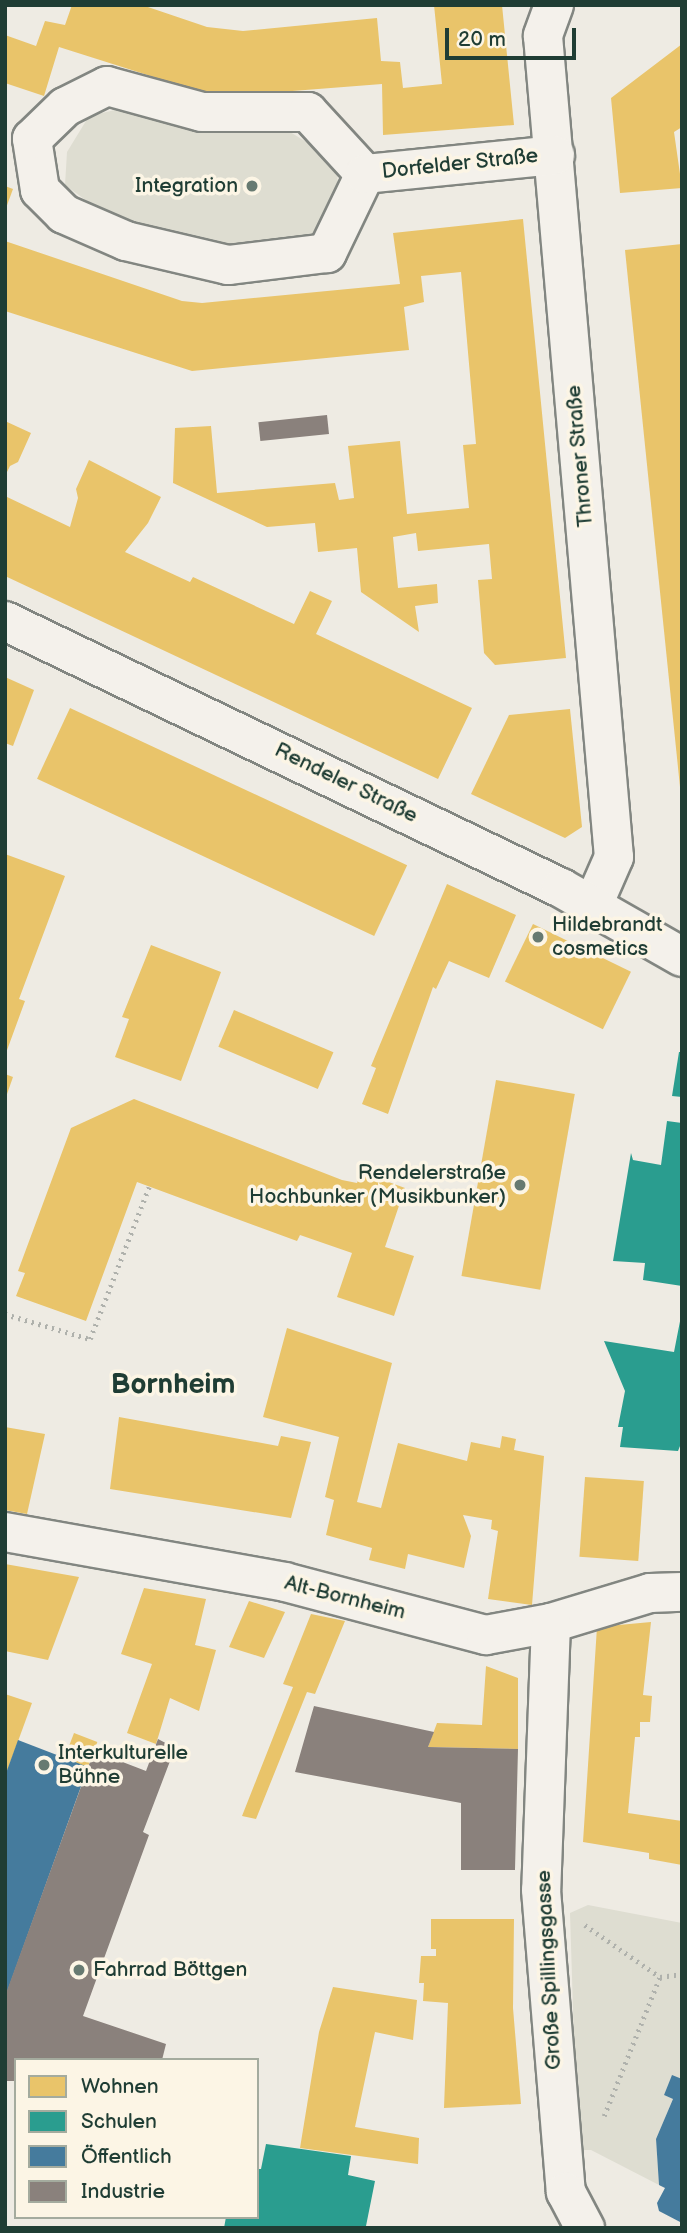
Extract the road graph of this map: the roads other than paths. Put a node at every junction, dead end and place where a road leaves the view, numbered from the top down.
1 (554, 5) edge
2 (19, 134) edge
3 (555, 155) junction
4 (365, 174) junction
5 (5, 621) edge
6 (593, 905) junction
7 (682, 957) edge
8 (5, 1532) edge
9 (682, 1592) edge
10 (551, 1623) junction
11 (585, 2228) edge

1 - 3 street, Throner Straße
2 - 4 street, Dorfelder Straße
2 - 4 street, Dorfelder Straße
3 - 4 street, Dorfelder Straße
3 - 6 street, Throner Straße
5 - 6 street, Rendeler Straße
6 - 7 street, Rendeler Straße
8 - 10 street, Alt-Bornheim
9 - 10 street, Alt-Bornheim
10 - 11 street, Große Spillingsgasse

